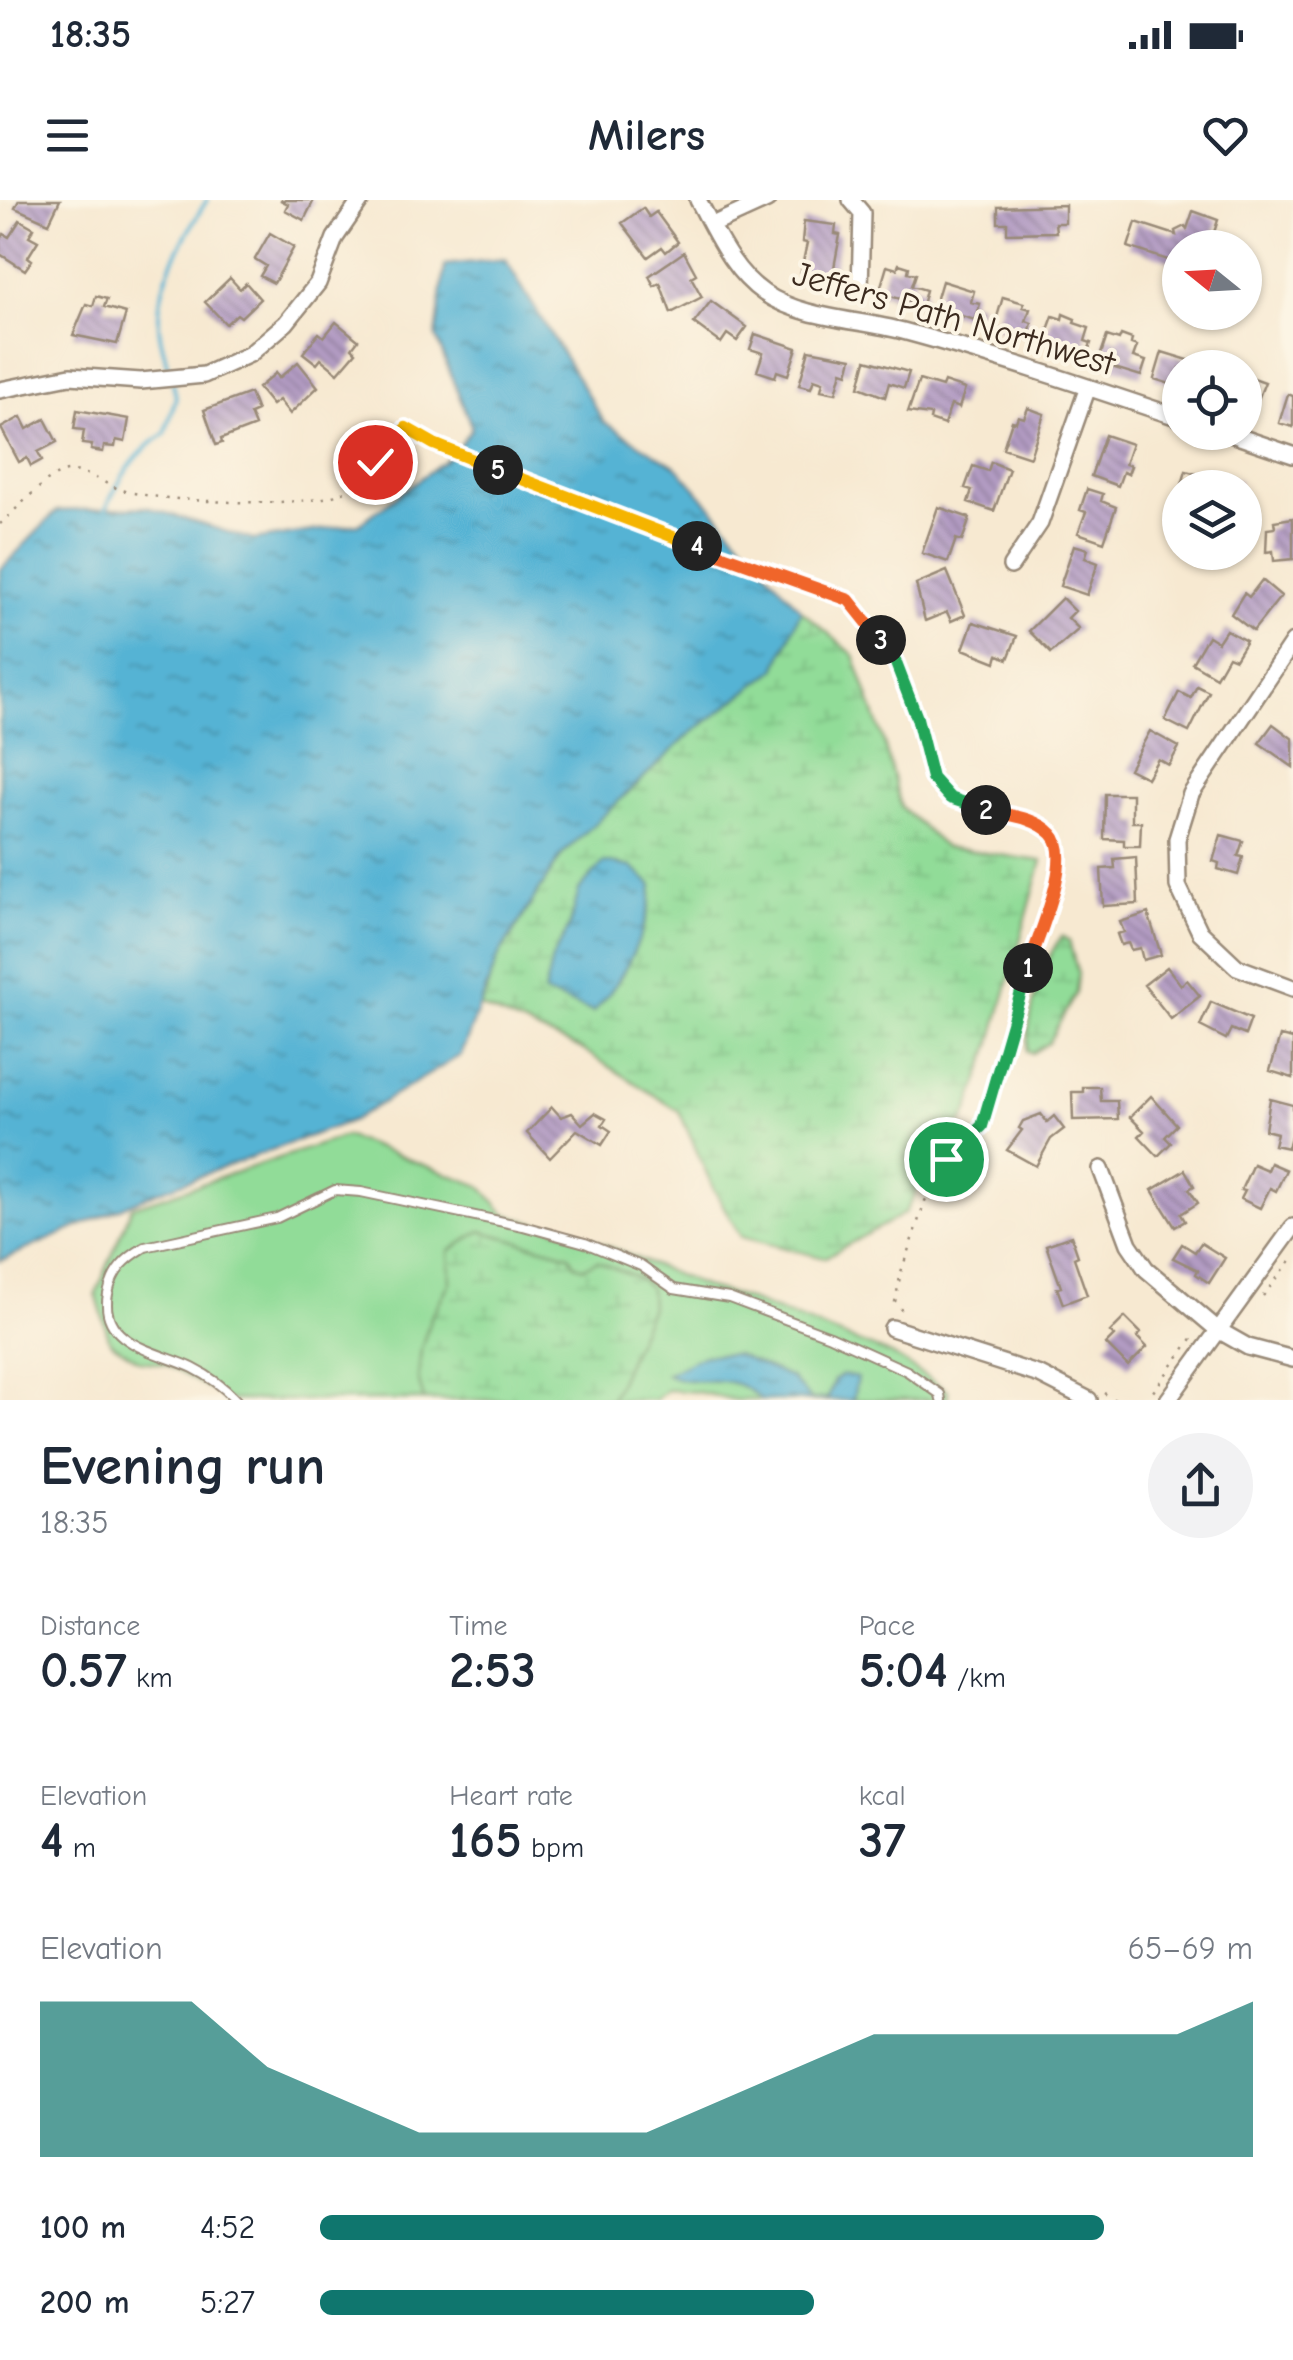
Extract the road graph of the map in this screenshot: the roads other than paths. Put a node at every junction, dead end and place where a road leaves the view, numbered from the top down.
1 (361, 200) edge
2 (698, 200) edge
3 (766, 200) edge
4 (851, 200) edge
5 (712, 225) junction
6 (860, 288) dead end
7 (1088, 387) junction
8 (0, 390) edge
9 (1162, 412) edge
10 (1262, 445) edge
11 (1293, 455) edge
12 (1011, 566) dead end
13 (1293, 642) edge
14 (1286, 666) edge
15 (1293, 988) edge
16 (1101, 1168) dead end
17 (1293, 1227) edge
18 (1212, 1325) junction
19 (892, 1328) dead end
20 (1293, 1359) edge
21 (1095, 1396) edge
22 (236, 1400) edge
23 (940, 1400) edge
24 (1168, 1400) edge

1 - 8 street
2 - 5 street, Jeffers Path Northwest
3 - 5 street
4 - 6 street
5 - 7 street, Jeffers Path Northwest
7 - 9 street, Jeffers Path Northwest
7 - 12 street
10 - 11 street
13 - 14 street
14 - 15 street
16 - 18 street
17 - 18 street
18 - 20 street
18 - 24 street
19 - 21 street
22 - 23 lane

